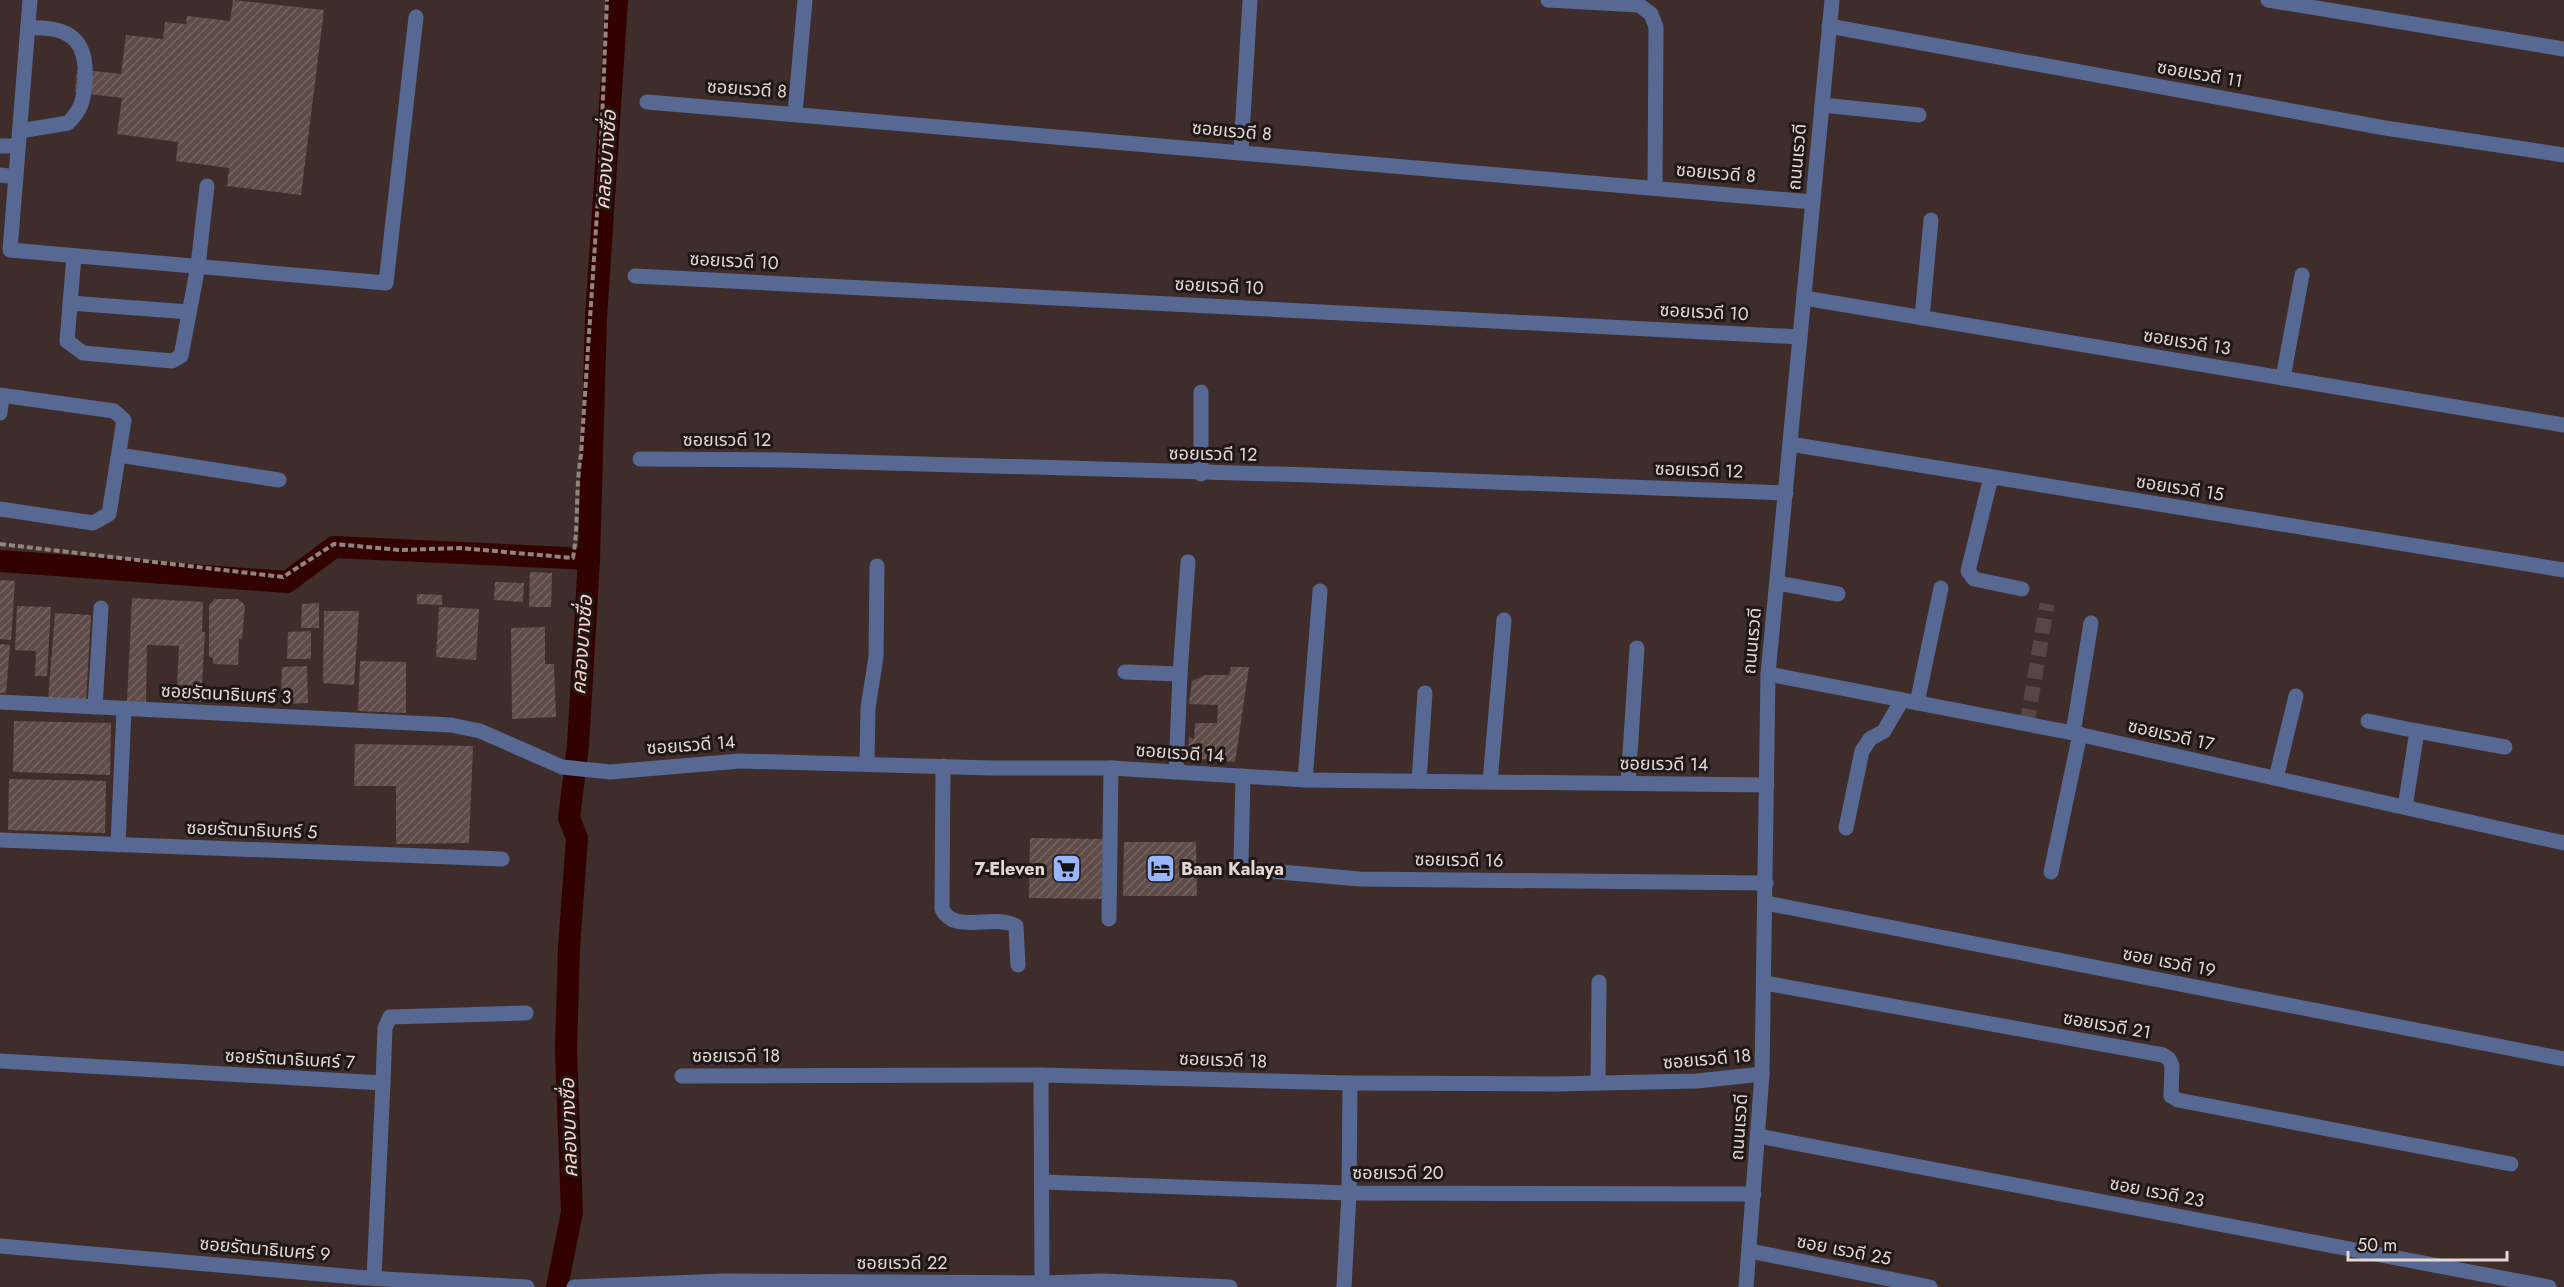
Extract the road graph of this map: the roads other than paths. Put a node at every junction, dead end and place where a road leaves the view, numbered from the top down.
1 (30, 0) edge
2 (805, 0) edge
3 (1250, 0) edge
4 (1548, 0) edge
5 (1832, 0) edge
6 (2268, 0) edge
7 (416, 17) dead end
8 (1829, 26) junction
9 (28, 28) junction
10 (2564, 49) edge
11 (647, 102) dead end
12 (1822, 105) junction
13 (795, 112) junction
14 (1919, 115) dead end
15 (19, 138) junction
16 (0, 146) edge
17 (1241, 151) junction
18 (2564, 155) edge
19 (0, 175) edge
20 (16, 177) junction
21 (207, 186) dead end
22 (1655, 187) junction
23 (1813, 202) junction
24 (1931, 220) dead end
25 (74, 256) junction
26 (198, 266) junction
27 (2302, 275) dead end
28 (635, 276) dead end
29 (1804, 298) junction
30 (70, 303) junction
31 (189, 312) junction
32 (1922, 318) junction
33 (1800, 337) junction
34 (2283, 378) junction
35 (1201, 392) dead end
36 (1, 396) edge
37 (0, 413) edge
38 (2564, 425) edge
39 (1790, 444) junction
40 (119, 454) junction
41 (640, 459) dead end
42 (1201, 474) junction
43 (1991, 477) junction
44 (279, 480) dead end
45 (1786, 493) junction
46 (0, 509) edge
47 (1188, 562) dead end
48 (878, 566) dead end
49 (2564, 570) edge
50 (1777, 583) junction
51 (1941, 588) dead end
52 (2022, 589) dead end
53 (1320, 591) dead end
54 (1838, 594) dead end
55 (101, 608) dead end
56 (1504, 620) dead end
57 (2091, 623) dead end
58 (1637, 648) dead end
59 (1125, 672) dead end
60 (1180, 674) junction
61 (1768, 674) junction
62 (1425, 693) dead end
63 (2296, 696) dead end
64 (1909, 701) junction
65 (0, 702) edge
66 (95, 708) junction
67 (124, 709) junction
68 (2368, 721) dead end
69 (2417, 731) junction
70 (2076, 734) junction
71 (2505, 747) dead end
72 (867, 763) junction
73 (943, 766) junction
74 (1111, 768) junction
75 (590, 771) joint
76 (1176, 772) junction
77 (1243, 777) junction
78 (2276, 778) junction
79 (1305, 780) junction
80 (1419, 781) junction
81 (1490, 782) junction
82 (1628, 783) junction
83 (1767, 784) junction
84 (2404, 807) junction
85 (1846, 828) dead end
86 (0, 840) edge
87 (2564, 843) edge
88 (117, 845) junction
89 (502, 859) dead end
90 (2051, 872) dead end
91 (1766, 883) junction
92 (1766, 903) junction
93 (1109, 919) dead end
94 (1018, 965) dead end
95 (1599, 982) dead end
96 (1765, 983) junction
97 (526, 1013) dead end
98 (2564, 1059) edge
99 (0, 1061) edge
100 (1762, 1074) junction
101 (1041, 1075) junction
102 (682, 1076) dead end
103 (383, 1083) junction
104 (1350, 1083) junction
105 (1598, 1083) junction
106 (1758, 1136) junction
107 (2511, 1164) dead end
108 (1041, 1182) junction
109 (1349, 1192) junction
110 (1754, 1194) junction
111 (0, 1246) edge
112 (1750, 1251) junction
113 (369, 1281) edge
114 (1042, 1283) junction
115 (852, 1285) edge
116 (527, 1287) edge
117 (574, 1287) edge
118 (1230, 1287) edge
119 (1344, 1287) edge
120 (1746, 1287) edge
121 (1930, 1287) edge
122 (2549, 1287) edge

1 - 9 street
2 - 13 street
3 - 17 street
4 - 22 street
5 - 8 street, ถนนเรวดี
6 - 10 street
7 - 26 street
8 - 12 street, ถนนเรวดี
8 - 18 street, ซอยเรวดี 11
9 - 15 street
9 - 15 street
11 - 13 street, ซอยเรวดี 8
12 - 14 street
12 - 23 street, ถนนเรวดี
13 - 17 street, ซอยเรวดี 8
15 - 16 street
15 - 20 street
17 - 22 street, ซอยเรวดี 8
19 - 20 street
20 - 25 street
21 - 26 street
22 - 23 street, ซอยเรวดี 8
23 - 29 street, ถนนเรวดี
24 - 32 street
25 - 26 street
25 - 30 street
26 - 31 street
27 - 34 street
28 - 33 street, ซอยเรวดี 10
29 - 32 street, ซอยเรวดี 13
29 - 33 street, ถนนเรวดี
30 - 31 street
30 - 31 street
32 - 34 street, ซอยเรวดี 13
33 - 39 street, ถนนเรวดี
34 - 38 street, ซอยเรวดี 13
35 - 42 street
36 - 37 street
36 - 40 street
39 - 43 street, ซอยเรวดี 15
39 - 45 street, ถนนเรวดี
40 - 44 street
40 - 46 street
41 - 42 street, ซอยเรวดี 12
42 - 45 street, ซอยเรวดี 12
43 - 49 street, ซอยเรวดี 15
43 - 52 street
45 - 50 street, ถนนเรวดี
47 - 60 street
48 - 72 street
50 - 54 street
50 - 61 street, ถนนเรวดี
51 - 64 street
53 - 79 street
55 - 66 street
56 - 81 street
57 - 70 street
58 - 82 street
59 - 60 street
60 - 76 street
61 - 64 street, ซอยเรวดี 17
61 - 83 street, ถนนเรวดี
62 - 80 street
63 - 78 street
64 - 70 street, ซอยเรวดี 17
64 - 85 street
65 - 66 street, ซอยรัตนาธิเบศร์ 3
66 - 67 street, ซอยรัตนาธิเบศร์ 3
67 - 75 street, ซอยรัตนาธิเบศร์ 3
67 - 88 street
68 - 69 street
69 - 71 street
69 - 84 street
70 - 78 street, ซอยเรวดี 17
70 - 90 street
72 - 73 street, ซอยเรวดี 14
72 - 75 street, ซอยเรวดี 14
73 - 74 street, ซอยเรวดี 14
73 - 94 street
74 - 76 street, ซอยเรวดี 14
74 - 93 street
76 - 77 street, ซอยเรวดี 14
77 - 79 street, ซอยเรวดี 14
77 - 91 street, ซอยเรวดี 16
78 - 84 street, ซอยเรวดี 17
79 - 80 street, ซอยเรวดี 14
80 - 81 street, ซอยเรวดี 14
81 - 82 street, ซอยเรวดี 14
82 - 83 street, ซอยเรวดี 14
83 - 91 street, ถนนเรวดี
84 - 87 street, ซอยเรวดี 17
86 - 88 street, ซอยรัตนาธิเบศร์ 5
88 - 89 street, ซอยรัตนาธิเบศร์ 5
91 - 92 street, ถนนเรวดี
92 - 96 street, ถนนเรวดี
92 - 98 street, ซอย เรวดี 19
95 - 105 street
96 - 100 street, ถนนเรวดี
96 - 107 street, ซอยเรวดี 21
97 - 103 street
99 - 103 street, ซอยรัตนาธิเบศร์ 7
100 - 105 street, ซอยเรวดี 18
100 - 106 street, ถนนเรวดี
101 - 102 street, ซอยเรวดี 18
101 - 104 street, ซอยเรวดี 18
101 - 108 street
103 - 113 street
104 - 105 street, ซอยเรวดี 18
104 - 109 street
106 - 110 street, ถนนเรวดี
106 - 122 street, ซอย เรวดี 23
108 - 109 street, ซอยเรวดี 20
108 - 114 street
109 - 110 street, ซอยเรวดี 20
109 - 119 street
110 - 112 street, ถนนเรวดี
111 - 113 street, ซอยรัตนาธิเบศร์ 9
112 - 120 street, ถนนเรวดี
112 - 121 street, ซอย เรวดี 25
113 - 116 street, ซอยรัตนาธิเบศร์ 9
114 - 115 street, ซอยเรวดี 22
114 - 118 street, ซอยเรวดี 22
115 - 117 street, ซอยเรวดี 22

